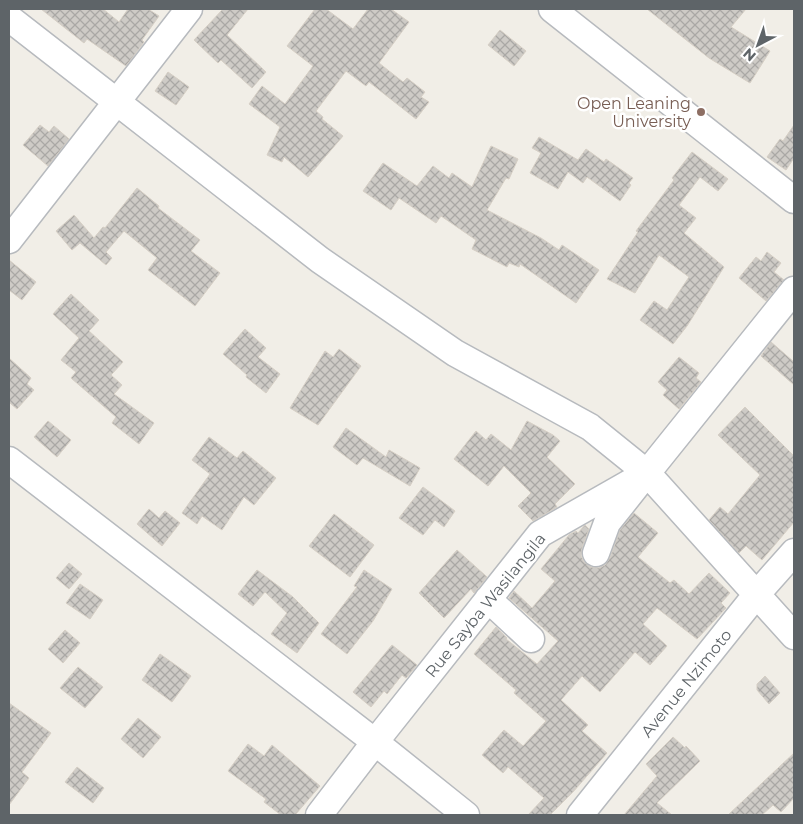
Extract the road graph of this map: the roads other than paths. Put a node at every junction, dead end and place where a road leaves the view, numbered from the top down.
1 (189, 9) edge
2 (552, 9) edge
3 (9, 18) edge
4 (117, 101) junction
5 (794, 200) edge
6 (9, 240) edge
7 (794, 290) edge
8 (9, 460) edge
9 (647, 473) junction
10 (794, 552) edge
11 (596, 553) dead end
12 (756, 595) junction
13 (488, 599) junction
14 (794, 636) edge
15 (531, 638) dead end
16 (375, 742) junction
17 (319, 815) edge
18 (466, 815) edge
19 (580, 815) edge

1 - 4 street
2 - 5 street
3 - 4 street
4 - 6 street
4 - 9 street
7 - 9 street, Rue Sayba Wasilangila
8 - 16 street
9 - 11 street
9 - 12 street
9 - 13 street, Rue Sayba Wasilangila
10 - 12 street, Avenue Nzimoto
12 - 14 street
12 - 19 street, Avenue Nzimoto
13 - 15 street
13 - 16 street, Rue Sayba Wasilangila
16 - 17 street, Rue Sayba Wasilangila
16 - 18 street

